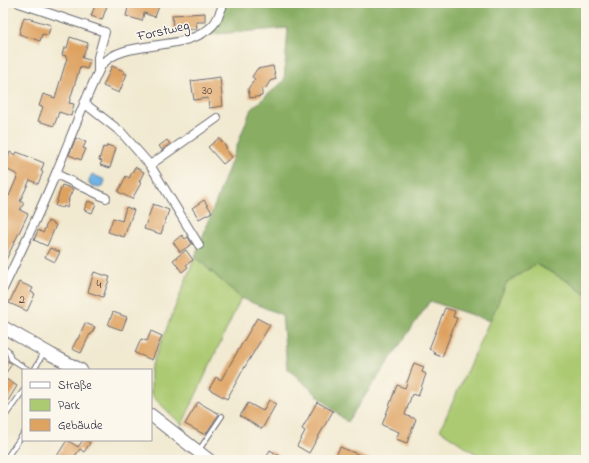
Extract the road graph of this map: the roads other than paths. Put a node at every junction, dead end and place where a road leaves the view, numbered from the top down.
1 (19, 3) edge
2 (224, 3) edge
3 (98, 71) junction
4 (84, 103) junction
5 (217, 118) dead end
6 (150, 165) junction
7 (56, 174) junction
8 (106, 198) dead end
9 (199, 245) dead end
10 (3, 289) edge
11 (3, 327) edge
12 (3, 347) edge
13 (45, 351) junction
14 (27, 369) edge
15 (35, 369) edge
16 (79, 369) edge
17 (22, 392) edge
18 (152, 416) edge
19 (222, 416) dead end
20 (3, 419) edge
21 (22, 435) edge
22 (198, 452) junction
23 (5, 460) edge
24 (209, 460) edge

1 - 3 street, Forstweg
2 - 3 street, Forstweg
3 - 4 street, Forstweg
4 - 6 street
4 - 7 street, Forstweg
5 - 6 street
6 - 9 street
7 - 8 street
7 - 10 street, Forstweg
11 - 13 main road
12 - 14 lane
13 - 15 lane
13 - 16 main road
17 - 20 lane
18 - 22 main road
19 - 22 lane
21 - 23 lane
22 - 24 main road

